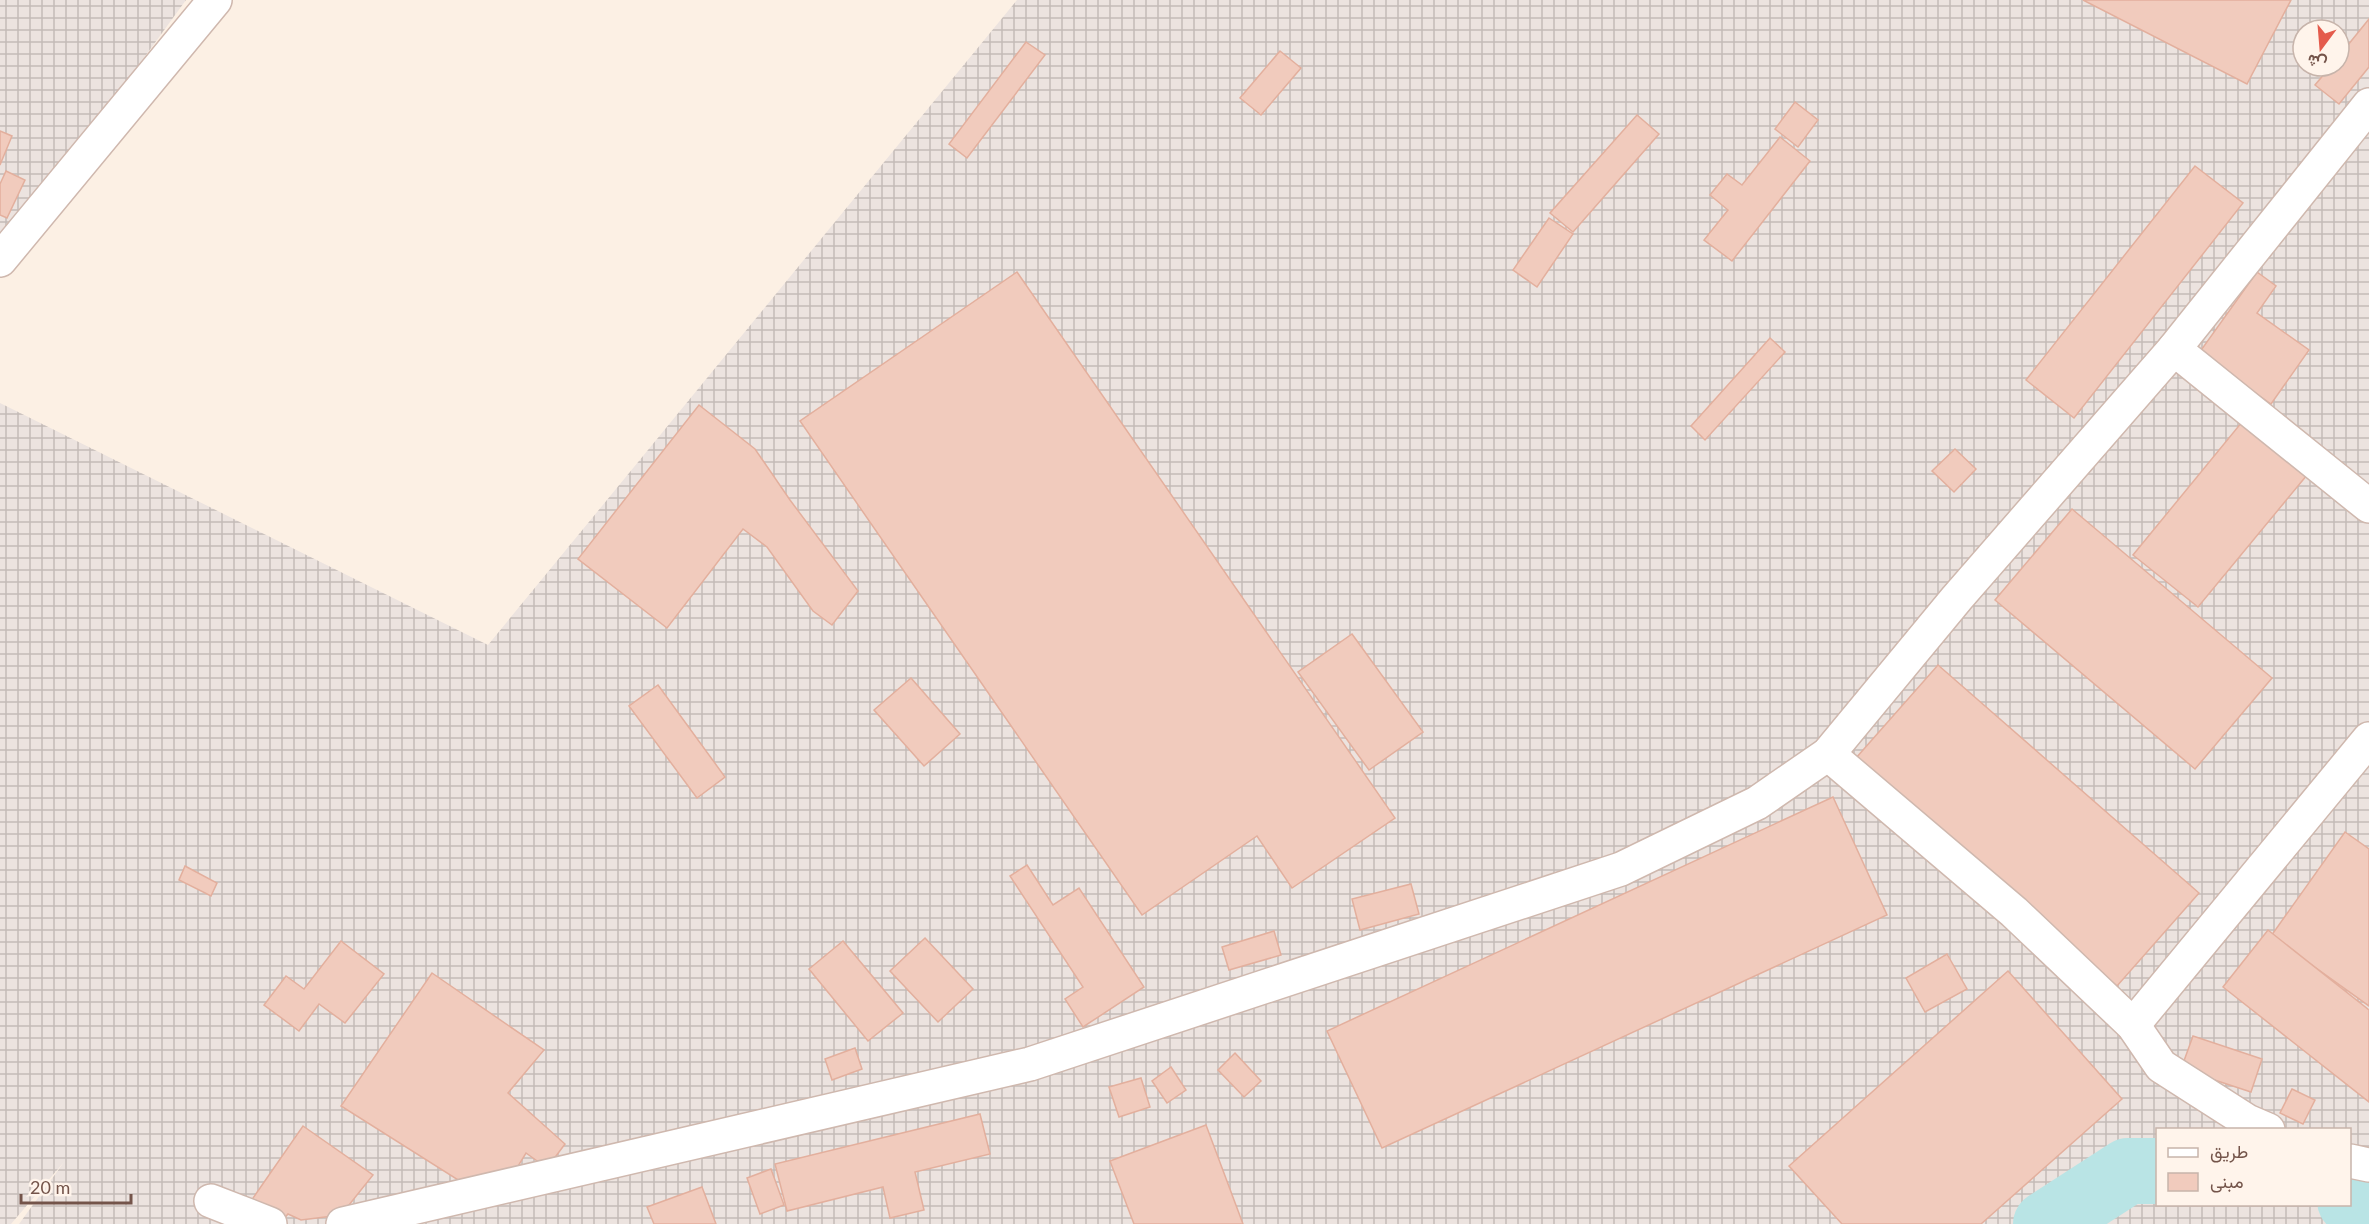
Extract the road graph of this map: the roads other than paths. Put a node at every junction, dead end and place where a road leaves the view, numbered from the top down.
1 (215, 0) edge
2 (2369, 105) edge
3 (0, 260) edge
4 (2174, 349) junction
5 (2369, 506) edge
6 (2369, 739) edge
7 (1828, 754) junction
8 (2133, 1025) junction
9 (2263, 1128) edge
10 (2351, 1161) edge
11 (2369, 1165) edge
12 (211, 1201) dead end
13 (270, 1224) edge
14 (343, 1224) edge

1 - 3 street
2 - 4 street
4 - 5 street
4 - 7 street
6 - 8 street
7 - 8 street
7 - 14 street
8 - 9 street
10 - 11 street
12 - 13 street

